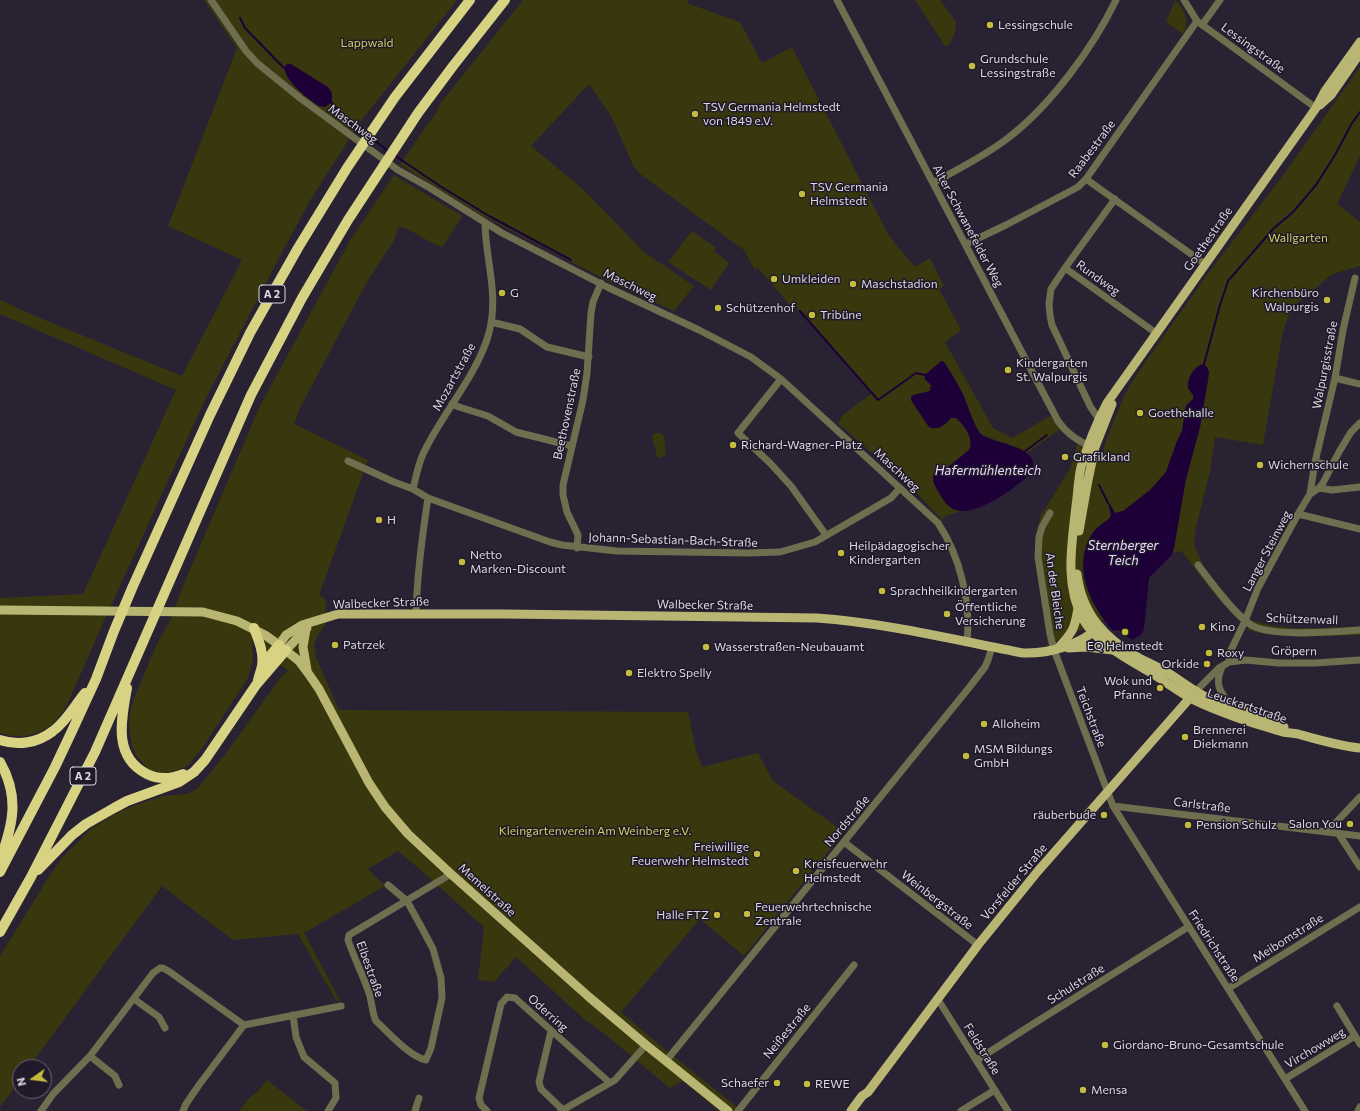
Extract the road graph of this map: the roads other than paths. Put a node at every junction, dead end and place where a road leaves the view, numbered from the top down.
1 (211, 0) edge
2 (470, 0) edge
3 (505, 0) edge
4 (837, 0) edge
5 (1116, 0) edge
6 (1184, 0) edge
7 (1220, 0) edge
8 (1200, 23) junction
9 (1360, 42) edge
10 (1360, 54) edge
11 (1316, 108) junction
12 (1086, 179) junction
13 (932, 184) junction
14 (1115, 199) junction
15 (485, 224) junction
16 (966, 244) junction
17 (1205, 264) junction
18 (1065, 268) junction
19 (1355, 278) dead end
20 (600, 283) junction
21 (491, 322) junction
22 (1156, 332) junction
23 (588, 357) junction
24 (1335, 378) junction
25 (782, 380) junction
26 (1119, 384) junction
27 (1360, 384) edge
28 (452, 404) junction
29 (1098, 418) junction
30 (1360, 423) edge
31 (572, 446) junction
32 (1092, 446) junction
33 (1316, 459) junction
34 (348, 461) dead end
35 (1332, 466) junction
36 (1360, 487) edge
37 (900, 488) junction
38 (1319, 488) junction
39 (413, 489) junction
40 (1310, 494) junction
41 (428, 498) junction
42 (1050, 513) dead end
43 (1298, 514) junction
44 (1360, 529) edge
45 (826, 535) junction
46 (577, 548) junction
47 (1198, 565) dead end
48 (1078, 608) junction
49 (0, 610) edge
50 (416, 614) junction
51 (1245, 620) junction
52 (309, 626) junction
53 (254, 628) junction
54 (1096, 630) junction
55 (1360, 630) edge
56 (966, 642) junction
57 (282, 647) junction
58 (992, 647) junction
59 (1056, 649) junction
60 (1114, 651) junction
61 (1360, 660) edge
62 (1226, 663) junction
63 (262, 666) junction
64 (130, 671) junction
65 (308, 673) junction
66 (96, 679) junction
67 (256, 685) junction
68 (1193, 694) junction
69 (1231, 706) junction
70 (1296, 734) junction
71 (0, 740) edge
72 (1360, 748) edge
73 (205, 760) junction
74 (0, 762) edge
75 (1108, 792) junction
76 (1360, 797) edge
77 (1113, 806) junction
78 (1328, 832) junction
79 (1338, 833) junction
80 (1360, 836) edge
81 (844, 842) junction
82 (0, 860) edge
83 (1360, 868) edge
84 (0, 872) edge
85 (451, 874) junction
86 (31, 878) junction
87 (388, 885) dead end
88 (407, 901) junction
89 (1360, 907) edge
90 (1188, 927) junction
91 (0, 932) edge
92 (978, 945) junction
93 (854, 965) dead end
94 (1228, 988) junction
95 (937, 998) junction
96 (134, 999) junction
97 (341, 1006) dead end
98 (1337, 1006) dead end
99 (293, 1015) junction
100 (244, 1025) junction
101 (166, 1028) dead end
102 (551, 1031) junction
103 (1355, 1036) junction
104 (1360, 1044) edge
105 (646, 1045) junction
106 (90, 1056) junction
107 (977, 1060) junction
108 (666, 1061) junction
109 (1285, 1078) junction
110 (610, 1084) junction
111 (119, 1085) dead end
112 (995, 1090) junction
113 (868, 1092) junction
114 (419, 1098) dead end
115 (1360, 1107) edge
116 (562, 1110) edge
117 (41, 1111) edge
118 (183, 1111) edge
119 (328, 1111) edge
120 (415, 1111) edge
121 (487, 1111) edge
122 (728, 1111) edge
123 (738, 1111) edge
124 (851, 1111) edge
125 (858, 1111) edge
126 (961, 1111) edge
127 (1008, 1111) edge
128 (1305, 1111) edge
129 (1358, 1111) edge

1 - 15 street, Maschweg
2 - 66 highway, A 2
3 - 64 highway, A 2
4 - 13 street, Alter Schwanefelder Weg
5 - 13 street
6 - 8 street, Lessingstraße
7 - 8 street, Raabestraße
8 - 11 street, Lessingstraße
8 - 12 street, Raabestraße
9 - 11 main road, Goethestraße
10 - 11 main road, Goethestraße
11 - 17 main road, Goethestraße
12 - 14 street
12 - 16 street, Raabestraße
13 - 16 street, Alter Schwanefelder Weg
14 - 17 street
14 - 18 street
15 - 20 street, Maschweg
15 - 21 street, Mozartstraße
16 - 32 street, Alter Schwanefelder Weg
17 - 22 main road, Goethestraße
18 - 22 street, Rundweg
18 - 29 street, Rundweg
19 - 24 street, Walpurgisstraße
20 - 23 street, Beethovenstraße
20 - 25 street, Maschweg
21 - 23 street
21 - 28 street, Mozartstraße
22 - 26 main road, Goethestraße
23 - 31 street, Beethovenstraße
24 - 27 street
24 - 33 street, Walpurgisstraße
25 - 37 street, Maschweg
25 - 45 street
26 - 29 main road, Goethestraße
26 - 32 main road, Goethestraße
28 - 31 street
28 - 39 street, Mozartstraße
29 - 32 main road, Goethestraße
30 - 35 street, Langer Steinweg
31 - 46 street, Beethovenstraße
32 - 48 main road, Goethestraße
32 - 54 main road, Goethestraße
33 - 35 street
33 - 40 street, Langer Steinweg
34 - 39 street, Johann-Sebastian-Bach-Straße
35 - 38 street, Langer Steinweg
36 - 38 street
37 - 45 street, Johann-Sebastian-Bach-Straße
37 - 56 street, Maschweg
38 - 40 street, Langer Steinweg
39 - 41 street, Johann-Sebastian-Bach-Straße
40 - 43 street, Langer Steinweg
41 - 46 street, Johann-Sebastian-Bach-Straße
41 - 50 street
42 - 59 street, An der Bleiche
43 - 44 street
43 - 51 street, Langer Steinweg
45 - 46 street, Johann-Sebastian-Bach-Straße
47 - 51 street, Schützenwall
48 - 54 main road, Goethestraße
48 - 59 main road
49 - 53 main road, Memelstraße
50 - 52 main road, Walbecker Straße
50 - 56 main road, Walbecker Straße
51 - 55 street, Schützenwall
51 - 62 street, Langer Steinweg
52 - 57 main road, Walbecker Straße
52 - 65 main road
53 - 57 main road, Memelstraße
53 - 63 highway
54 - 59 main road, Walbecker Straße
54 - 60 main road
54 - 68 main road
56 - 58 main road, Walbecker Straße
57 - 63 highway
57 - 65 main road, Memelstraße
57 - 67 highway
58 - 59 main road, Walbecker Straße
58 - 81 street, Nordstraße
59 - 60 main road
59 - 75 street, Teichstraße
60 - 68 main road
61 - 62 street, Gröpern
62 - 68 street
62 - 69 street, Leuckartstraße
63 - 67 highway
64 - 73 highway
64 - 86 highway, A 2
65 - 85 main road, Memelstraße
66 - 71 highway
66 - 84 highway, A 2
67 - 73 highway
68 - 69 main road, Leuckartstraße
68 - 70 main road, Leuckartstraße
68 - 75 main road, Vorsfelder Straße
69 - 70 main road, Leuckartstraße
70 - 72 main road, Leuckartstraße
73 - 86 highway
74 - 82 highway
75 - 77 street, Friedrichstraße
75 - 92 main road, Vorsfelder Straße
76 - 78 street
77 - 78 street, Carlstraße
77 - 90 street, Friedrichstraße
78 - 79 street, Carlstraße
79 - 80 street, Carlstraße
79 - 83 street
81 - 92 street, Weinbergstraße
81 - 108 street, Nordstraße
85 - 88 street, Elbestraße
85 - 105 main road, Memelstraße
86 - 91 highway, A 2
87 - 88 street
88 - 88 street, Elbestraße
89 - 94 street, Meibomstraße
90 - 94 street, Friedrichstraße
90 - 107 street, Schulstraße
92 - 95 main road, Vorsfelder Straße
93 - 123 street, Neißestraße
94 - 109 street, Friedrichstraße
95 - 107 street, Feldstraße
95 - 113 main road, Vorsfelder Straße
96 - 100 street
96 - 101 street
96 - 106 street
97 - 99 street
98 - 103 street, Virchowweg
99 - 100 street
99 - 119 street
100 - 118 street
102 - 110 street, Oderring
102 - 116 street
102 - 121 street, Oderring
103 - 104 street, Virchowweg
103 - 109 street, Virchowweg
105 - 108 main road, Memelstraße
105 - 110 street
106 - 111 street
106 - 117 street
107 - 112 street, Feldstraße
108 - 122 main road, Memelstraße
109 - 128 street, Friedrichstraße
110 - 116 street
112 - 126 street
112 - 127 street, Feldstraße
113 - 124 main road, Vorsfelder Straße
113 - 125 main road, Vorsfelder Straße
114 - 120 street
115 - 129 street

